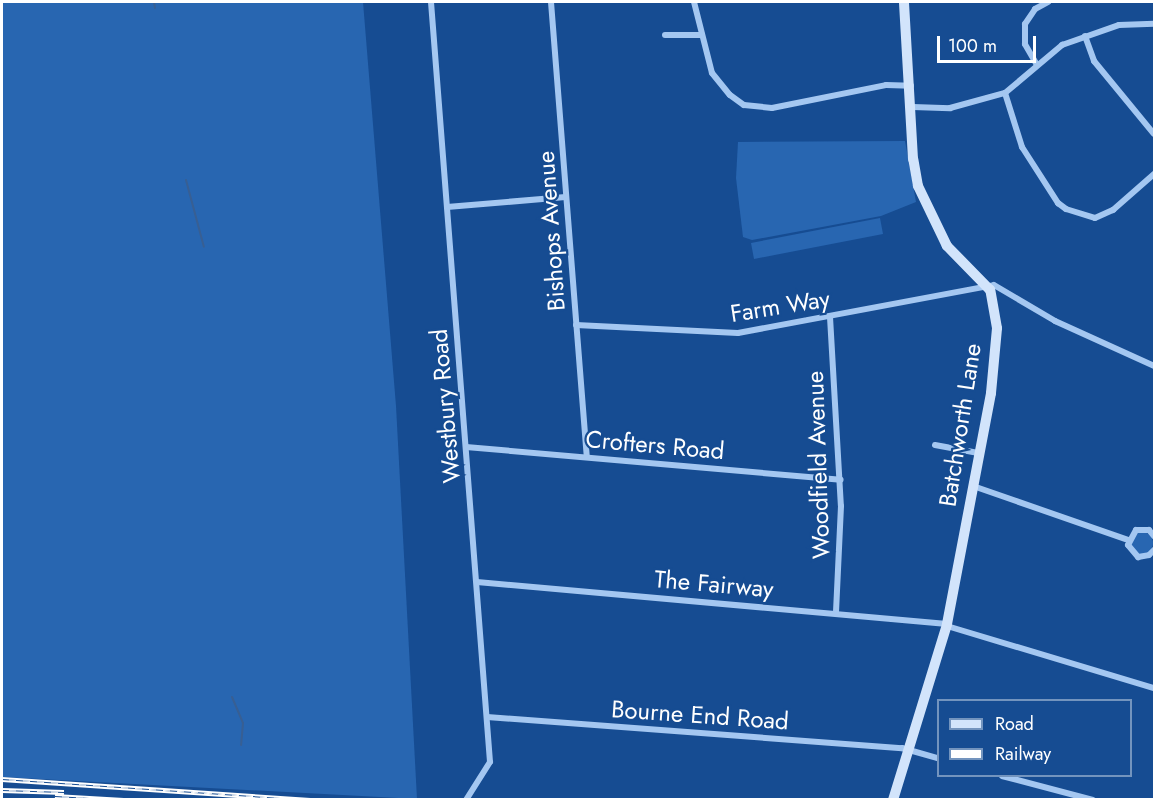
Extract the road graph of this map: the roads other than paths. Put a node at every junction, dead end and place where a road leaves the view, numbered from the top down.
1 (431, 2) edge
2 (551, 2) edge
3 (694, 2) edge
4 (904, 2) edge
5 (1048, 2) edge
6 (1155, 24) edge
7 (665, 35) dead end
8 (702, 35) junction
9 (1085, 36) junction
10 (1037, 64) junction
11 (912, 86) junction
12 (1005, 93) junction
13 (912, 107) junction
14 (1155, 134) edge
15 (1155, 174) edge
16 (566, 197) junction
17 (447, 207) junction
18 (987, 285) junction
19 (830, 317) junction
20 (576, 325) junction
21 (1155, 366) edge
22 (935, 445) dead end
23 (466, 447) junction
24 (978, 453) junction
25 (587, 457) junction
26 (841, 480) junction
27 (972, 485) junction
28 (1155, 536) edge
29 (1128, 540) junction
30 (1155, 549) edge
31 (477, 582) junction
32 (836, 613) junction
33 (947, 625) junction
34 (1155, 688) edge
35 (487, 717) junction
36 (910, 749) junction
37 (937, 757) edge
38 (1006, 777) edge
39 (466, 800) edge
40 (893, 800) edge
41 (1093, 800) edge

1 - 17 street, Westbury Road
2 - 16 street, Bishops Avenue
3 - 8 street
4 - 11 street, Batchworth Lane
5 - 10 street
6 - 9 street
7 - 8 street
8 - 11 street
9 - 10 street
9 - 14 street
10 - 12 street
11 - 13 street, Batchworth Lane
12 - 13 street
12 - 15 street
13 - 18 street, Batchworth Lane
16 - 17 street
16 - 20 street, Bishops Avenue
17 - 23 street, Westbury Road
18 - 19 street, Farm Way
18 - 21 street
18 - 24 street, Batchworth Lane
19 - 20 street, Farm Way
19 - 26 street, Woodfield Avenue
20 - 25 street, Bishops Avenue
22 - 24 street
23 - 25 street, Crofters Road
23 - 31 street, Westbury Road
24 - 27 street, Batchworth Lane
25 - 26 street, Crofters Road
26 - 32 street, Woodfield Avenue
27 - 29 street
27 - 33 street, Batchworth Lane
28 - 29 street
29 - 30 street
31 - 32 street, The Fairway
31 - 35 street, Westbury Road
32 - 33 street, The Fairway
33 - 34 street, The Fairway
33 - 36 street, Batchworth Lane
35 - 36 street, Bourne End Road
35 - 39 street, Westbury Road
36 - 37 street, Bourne End Road
36 - 40 street, Batchworth Lane
38 - 41 street

